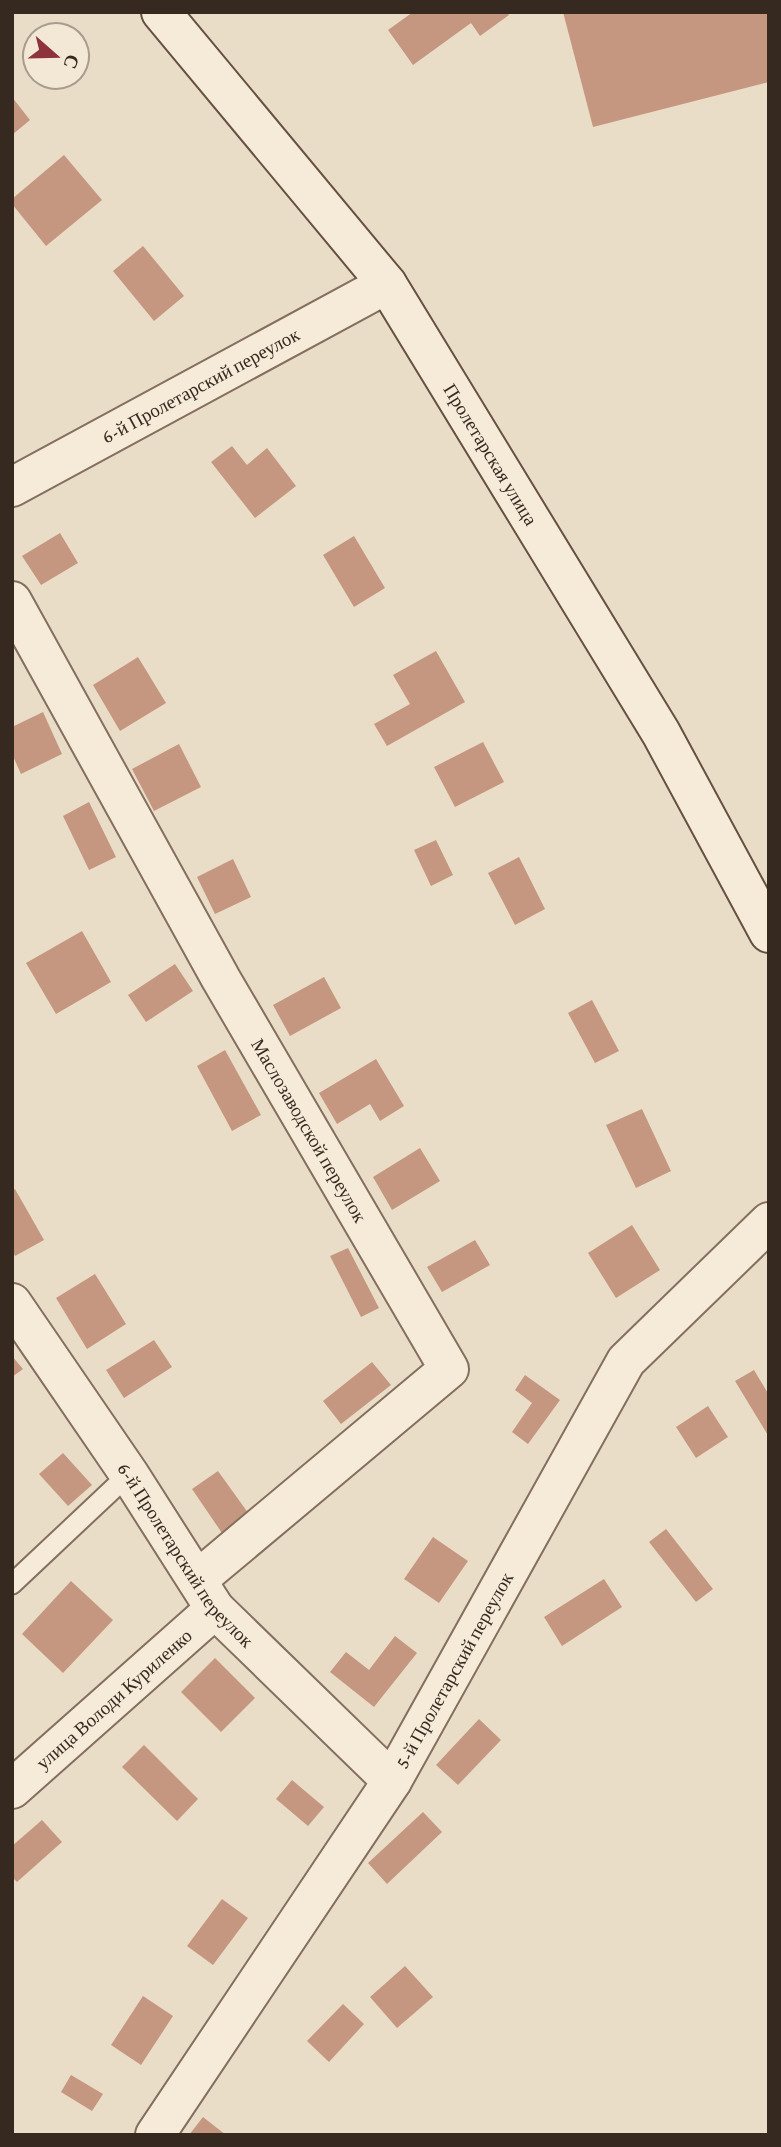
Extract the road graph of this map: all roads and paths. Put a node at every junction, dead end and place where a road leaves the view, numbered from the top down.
1 (161, 12) edge
2 (387, 284) junction
3 (12, 487) edge
4 (12, 601) edge
5 (769, 933) edge
6 (769, 1222) edge
7 (12, 1303) edge
8 (129, 1474) junction
9 (12, 1584) edge
10 (206, 1595) junction
11 (392, 1781) junction
12 (12, 1789) edge
13 (155, 2135) edge

1 - 2 street, Пролетарская улица
2 - 3 street, 6-й Пролетарский переулок
2 - 5 street, Пролетарская улица
4 - 10 street, Маслозаводской переулок
6 - 11 street, 5-й Пролетарский переулок
7 - 8 street, 6-й Пролетарский переулок
8 - 9 lane
8 - 10 street, 6-й Пролетарский переулок
10 - 11 street, 6-й Пролетарский переулок
10 - 12 street, улица Володи Куриленко
11 - 13 street, 5-й Пролетарский переулок

